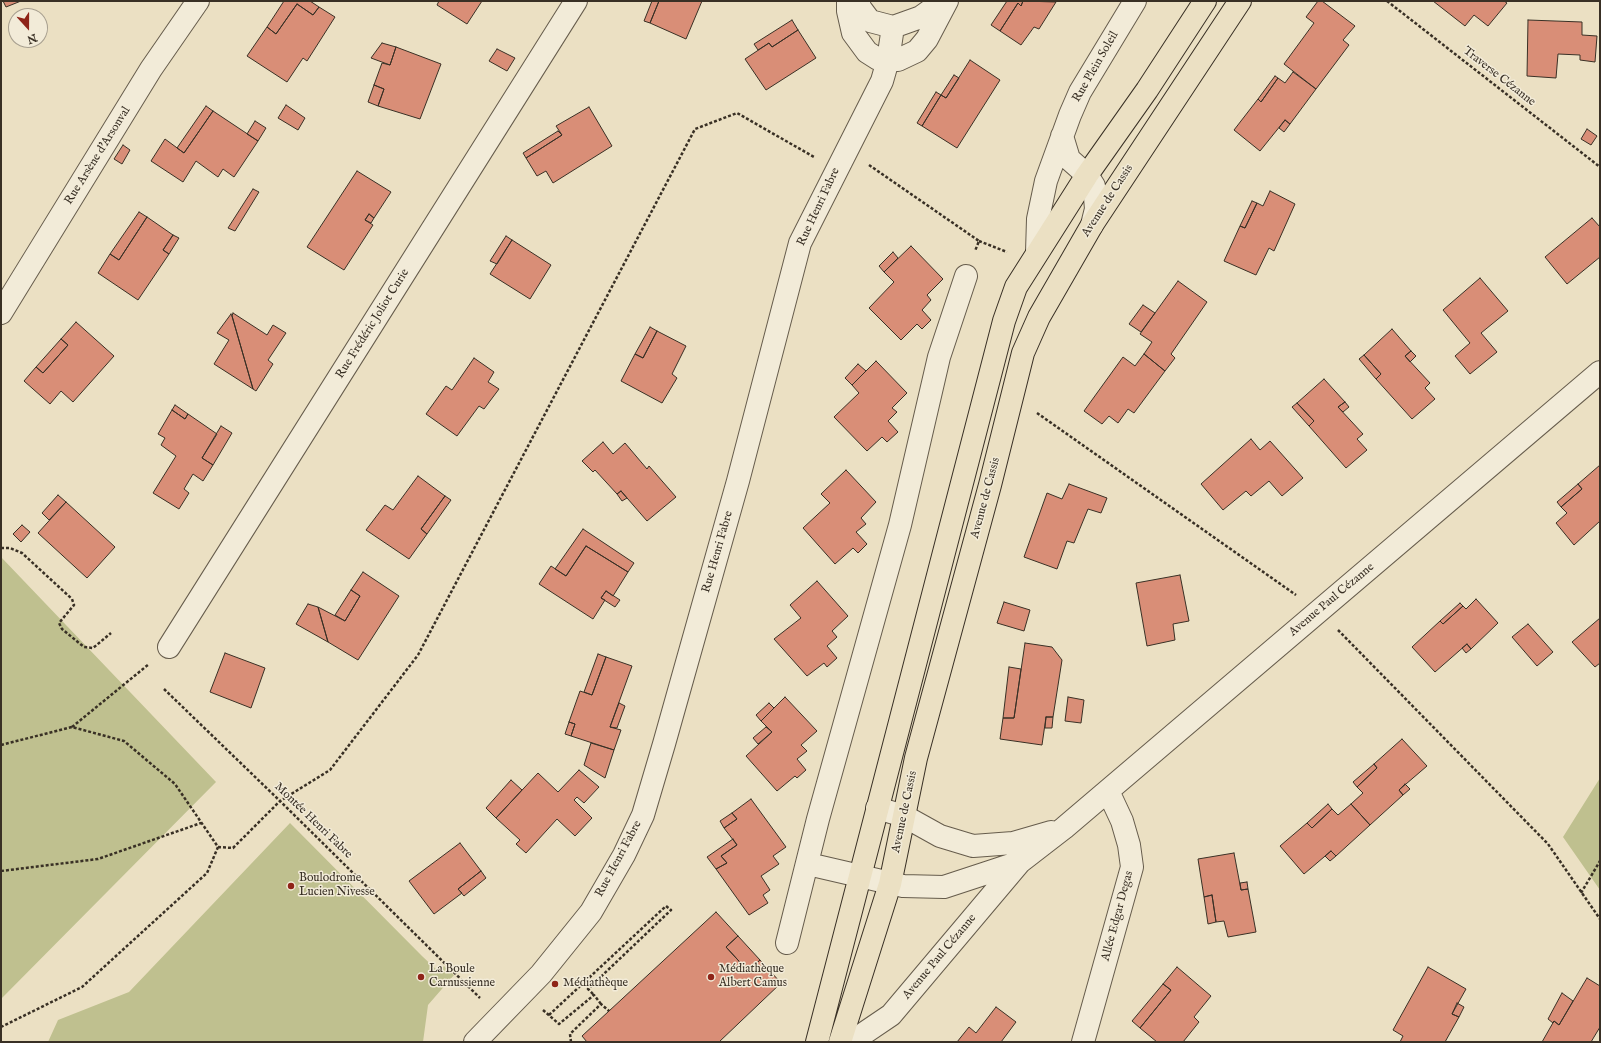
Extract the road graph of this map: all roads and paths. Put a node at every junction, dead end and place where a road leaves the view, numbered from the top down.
1 (198, 1) edge
2 (576, 1) edge
3 (848, 1) edge
4 (857, 1) edge
5 (943, 1) edge
6 (947, 1) edge
7 (1135, 1) edge
8 (1205, 1) edge
9 (1240, 1) edge
10 (1386, 1) edge
11 (893, 27) junction
12 (888, 60) junction
13 (1062, 136) junction
14 (817, 158) dead end
15 (868, 164) dead end
16 (1600, 167) edge
17 (1087, 175) junction
18 (1092, 225) junction
19 (980, 241) junction
20 (1037, 252) junction
21 (1010, 253) dead end
22 (966, 276) joint
23 (1, 313) edge
24 (1600, 372) edge
25 (1035, 412) dead end
26 (1, 548) edge
27 (1320, 611) junction
28 (111, 633) dead end
29 (169, 647) joint
30 (164, 690) dead end
31 (72, 727) junction
32 (1, 744) edge
33 (1108, 791) junction
34 (280, 800) junction
35 (877, 808) junction
36 (904, 816) junction
37 (202, 823) junction
38 (1064, 828) junction
39 (218, 847) junction
40 (1600, 861) edge
41 (1020, 862) junction
42 (808, 864) junction
43 (1, 871) edge
44 (860, 877) junction
45 (890, 884) junction
46 (1581, 893) junction
47 (1600, 919) edge
48 (787, 943) dead end
49 (523, 992) junction
50 (594, 995) junction
51 (601, 1004) junction
52 (609, 1011) dead end
53 (549, 1015) junction
54 (499, 1017) junction
55 (1, 1027) edge
56 (475, 1042) edge
57 (571, 1042) edge
58 (817, 1042) edge
59 (840, 1042) edge
60 (851, 1042) edge
61 (1083, 1042) edge

1 - 23 street, Rue Arsène d'Arsonval
2 - 29 street, Rue Frédéric Joliot Curie
3 - 12 street
4 - 11 street
5 - 11 street
6 - 12 street
7 - 13 street, Rue Plein Soleil
8 - 17 main road
9 - 18 main road, Avenue de Cassis
10 - 16 path, Traverse Cézanne
11 - 12 street, Rue Henri Fabre
12 - 49 street, Rue Henri Fabre
13 - 17 street
13 - 20 street, Rue Plein Soleil
14 - 34 path
15 - 19 path
17 - 18 street
17 - 20 main road
18 - 36 main road, Avenue de Cassis
19 - 21 path
19 - 22 path
20 - 35 main road
22 - 42 street
24 - 27 street, Avenue Paul Cézanne
25 - 27 path
26 - 28 path
27 - 33 street, Avenue Paul Cézanne
27 - 46 path
29 - 31 path
30 - 34 path, Montée Henri Fabre
31 - 32 path
31 - 37 path
33 - 38 street, Avenue Paul Cézanne
33 - 61 street, Allée Edgar Degas
34 - 39 path
34 - 54 path, Montée Henri Fabre
35 - 36 street, Avenue Paul Cézanne
35 - 44 main road
36 - 38 street, Avenue Paul Cézanne
36 - 45 main road, Avenue de Cassis
37 - 39 path
37 - 43 path
38 - 41 street, Avenue Paul Cézanne
39 - 55 path
40 - 46 path
41 - 45 street, Avenue Paul Cézanne
41 - 60 street, Avenue Paul Cézanne
42 - 44 street, Avenue Paul Cézanne
42 - 48 street
44 - 45 street, Avenue Paul Cézanne
44 - 58 main road
45 - 59 main road, Avenue de Cassis
46 - 47 path
49 - 53 path
49 - 54 street, Rue Henri Fabre
50 - 51 path
50 - 53 path
50 - 53 path
51 - 52 path
51 - 57 path
54 - 56 street, Rue Henri Fabre

